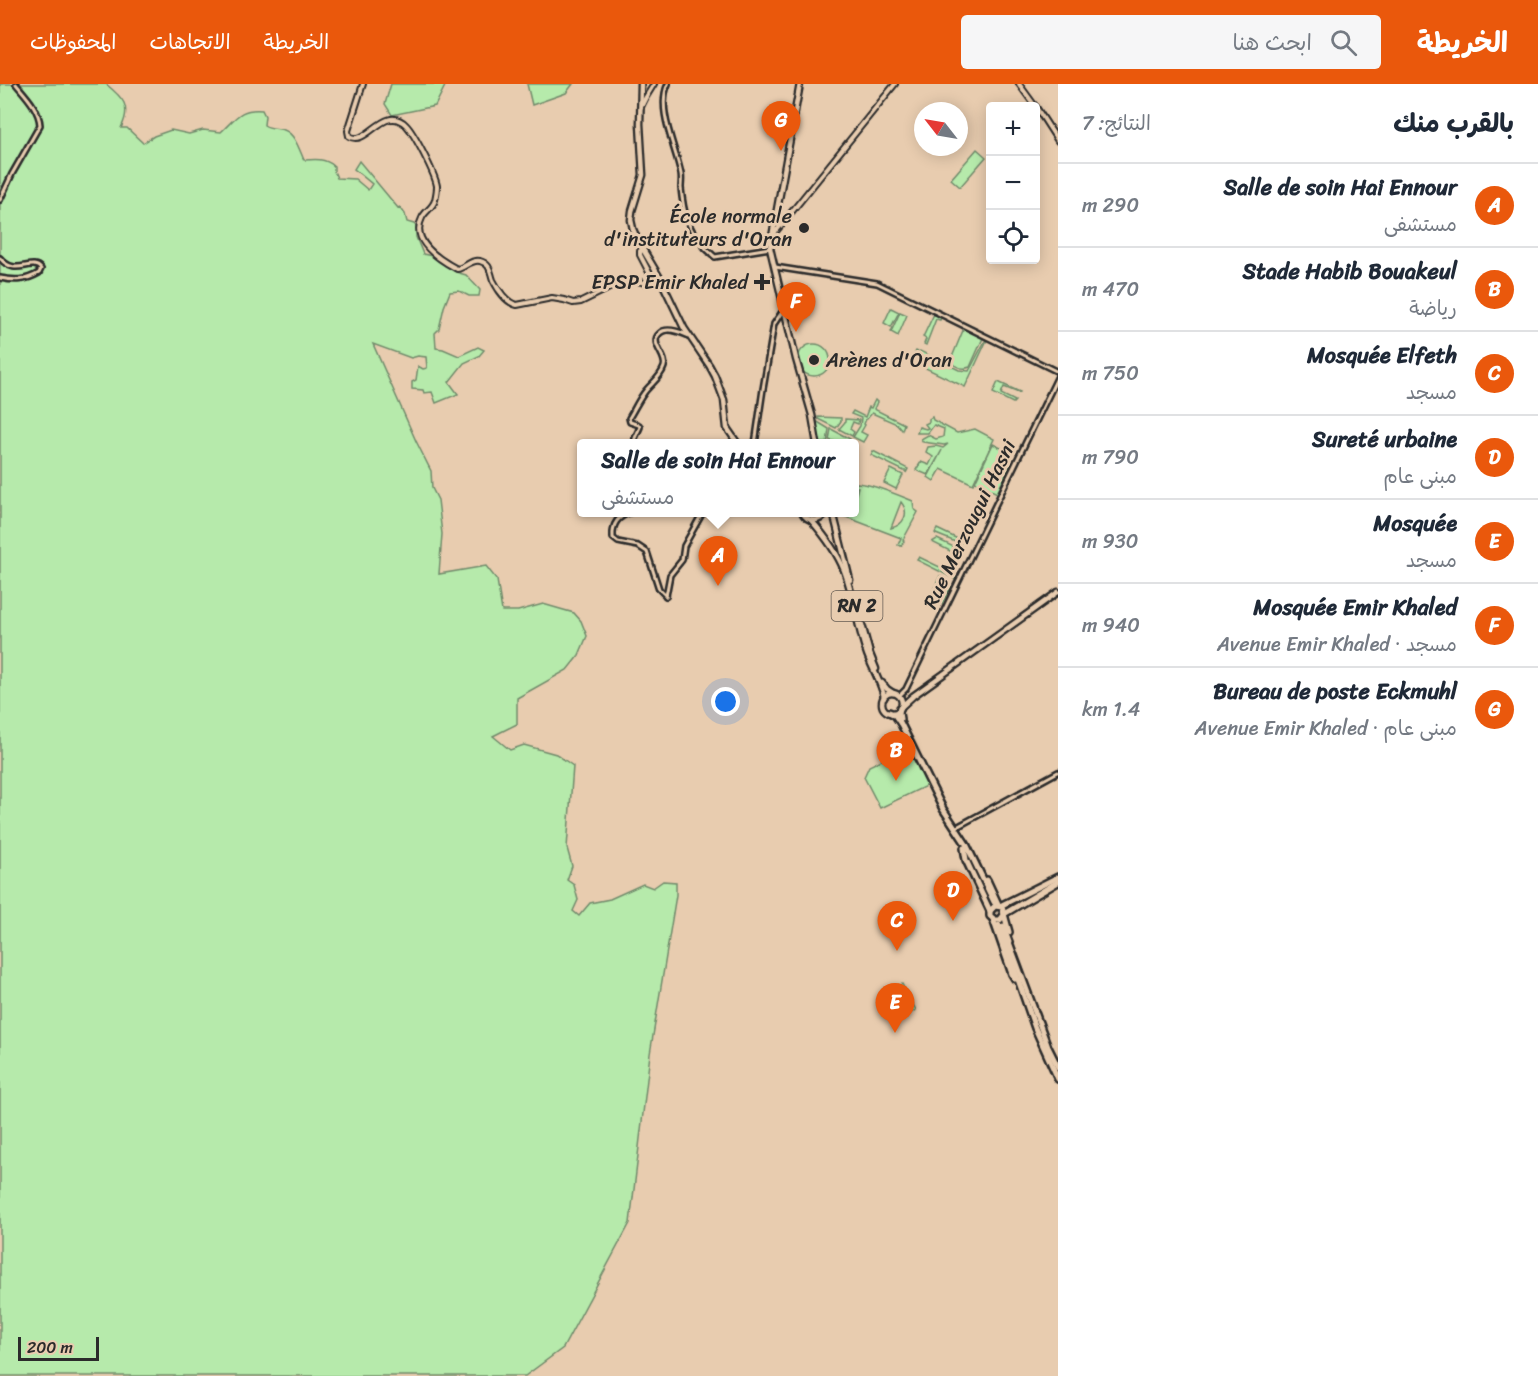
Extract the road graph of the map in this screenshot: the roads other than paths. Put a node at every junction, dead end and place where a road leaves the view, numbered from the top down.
1 (16, 84) edge
2 (363, 84) edge
3 (641, 84) edge
4 (654, 84) edge
5 (668, 84) edge
6 (800, 84) edge
7 (895, 84) edge
8 (1019, 84) edge
9 (1032, 102) edge
10 (641, 108) junction
11 (1040, 114) edge
12 (1058, 141) edge
13 (0, 200) edge
14 (771, 238) junction
15 (770, 248) junction
16 (643, 249) junction
17 (0, 258) edge
18 (775, 267) junction
19 (0, 278) edge
20 (784, 308) junction
21 (689, 336) junction
22 (1058, 374) edge
23 (634, 439) edge
24 (735, 439) edge
25 (756, 439) edge
26 (816, 439) edge
27 (620, 517) edge
28 (701, 517) edge
29 (806, 517) edge
30 (823, 517) edge
31 (834, 517) edge
32 (811, 520) junction
33 (1058, 592) edge
34 (908, 685) junction
35 (892, 693) junction
36 (899, 696) junction
37 (913, 696) junction
38 (884, 698) junction
39 (901, 707) junction
40 (889, 712) junction
41 (901, 724) junction
42 (1058, 772) edge
43 (955, 828) junction
44 (965, 846) junction
45 (1058, 876) edge
46 (1058, 882) edge
47 (995, 904) junction
48 (1004, 918) junction
49 (993, 919) junction
50 (1021, 982) junction
51 (1058, 1066) edge
52 (1058, 1079) edge

1 - 13 street
2 - 16 main road
3 - 10 main road
4 - 10 main road
5 - 15 street
6 - 14 main road
7 - 14 main road
8 - 9 main road
10 - 16 main road
11 - 12 main road
14 - 15 main road
15 - 18 main road
16 - 21 main road
17 - 19 street
18 - 20 main road
18 - 22 street
20 - 25 street
20 - 26 main road
21 - 23 street
21 - 24 main road
22 - 34 street, Rue Merzougui Hasni
27 - 28 street
29 - 32 main road
30 - 32 main road
31 - 35 main road, RN 2
32 - 38 main road, RN 2
33 - 37 main road
34 - 36 street, Rue Merzougui Hasni
34 - 37 street
35 - 36 main road
35 - 38 main road
36 - 37 main road
36 - 39 main road
37 - 39 main road
38 - 40 main road
39 - 40 main road
39 - 41 highway
40 - 41 highway
41 - 43 highway
42 - 43 street
43 - 44 highway
44 - 47 highway
44 - 47 highway
45 - 47 highway
46 - 48 highway
47 - 48 highway
47 - 49 highway
48 - 49 highway
48 - 50 highway
49 - 50 highway
50 - 51 highway
50 - 52 highway

